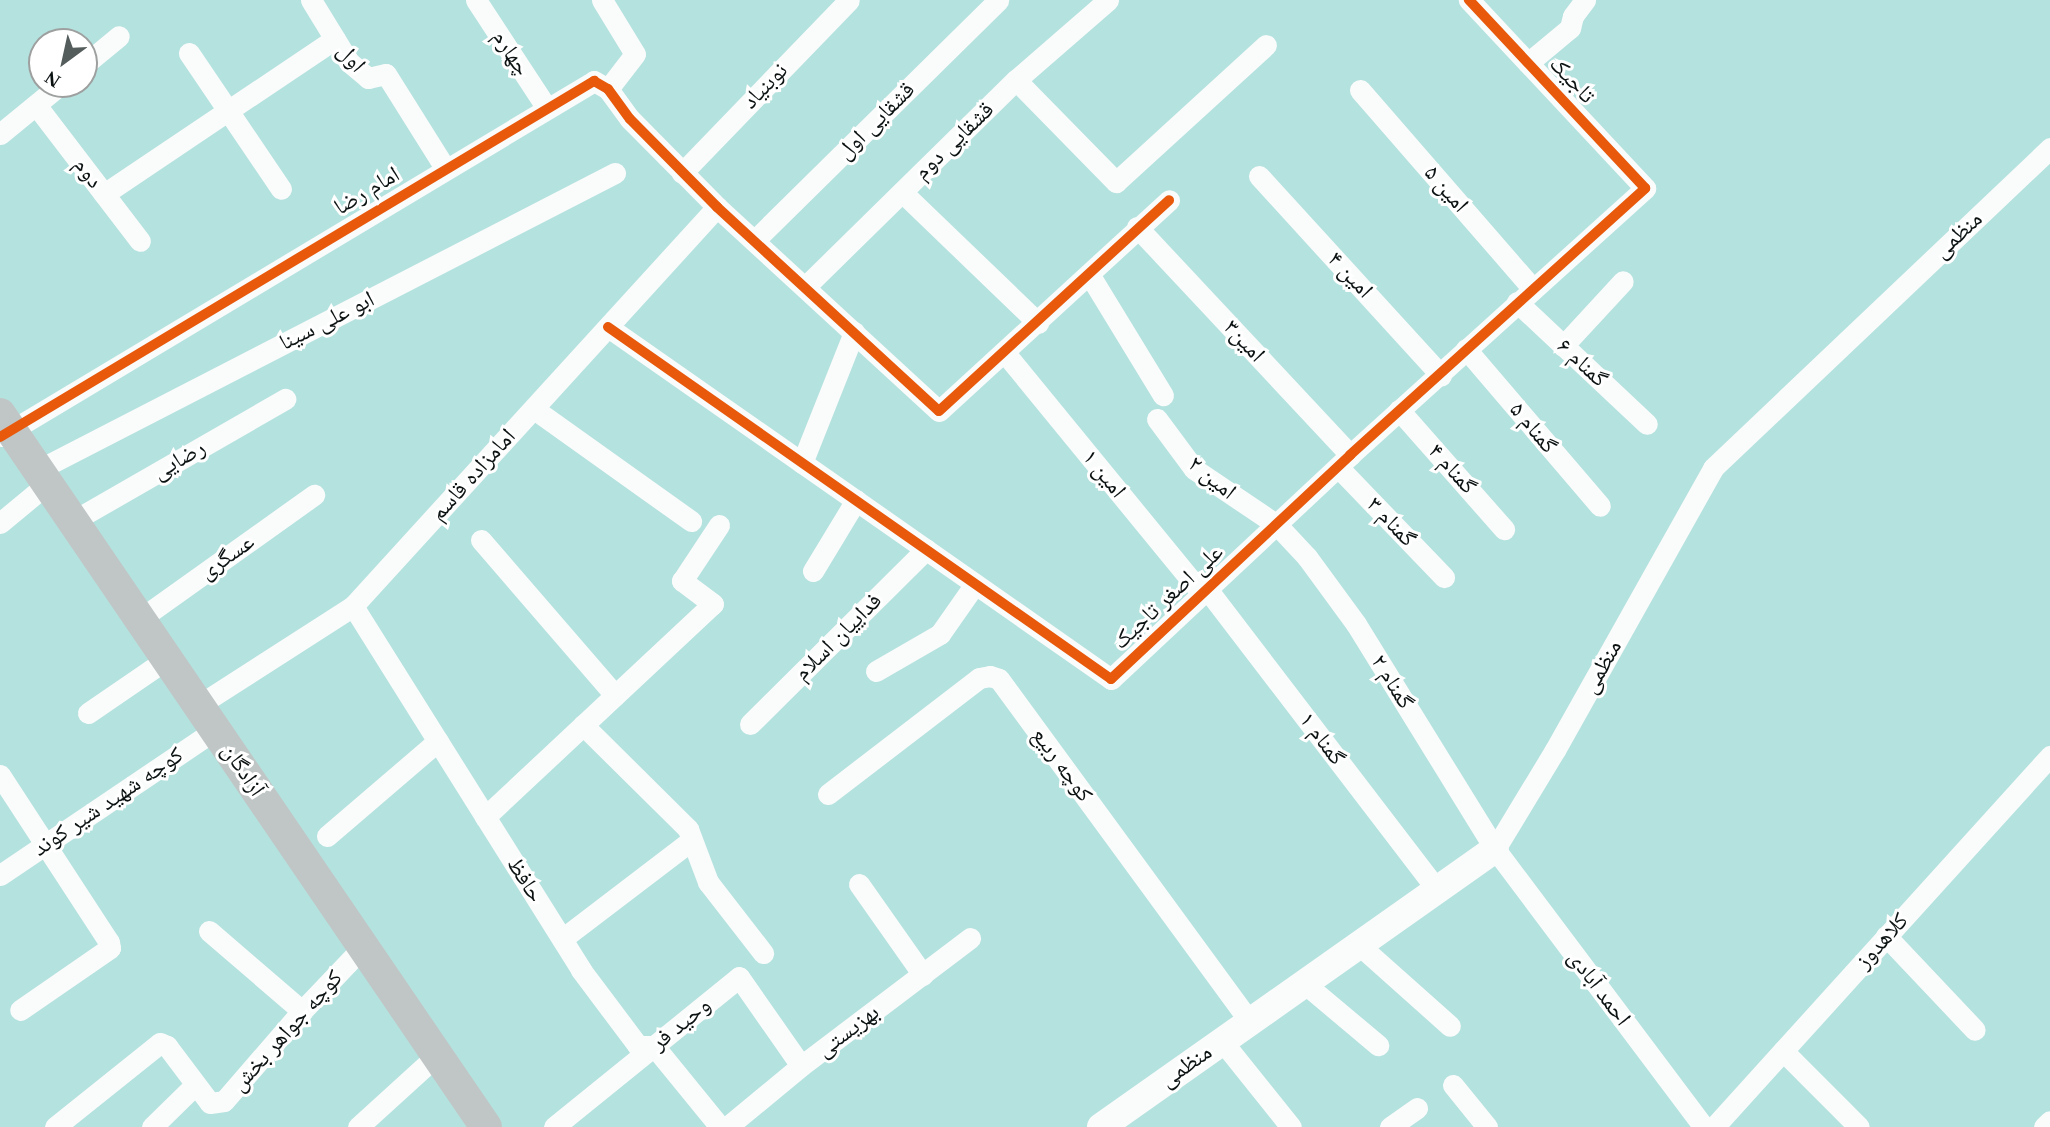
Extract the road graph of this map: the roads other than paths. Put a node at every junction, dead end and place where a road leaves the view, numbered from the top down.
1 (311, 0) edge
2 (476, 0) edge
3 (602, 0) edge
4 (849, 0) edge
5 (998, 0) edge
6 (1108, 0) edge
7 (1469, 0) edge
8 (1585, 0) edge
9 (119, 36) dead end
10 (335, 39) junction
11 (1266, 45) dead end
12 (98, 53) edge
13 (189, 53) dead end
14 (1528, 63) junction
15 (1016, 80) junction
16 (608, 89) junction
17 (1360, 90) dead end
18 (44, 98) edge
19 (36, 104) junction
20 (546, 107) junction
21 (228, 111) junction
22 (0, 134) edge
23 (2050, 148) edge
24 (445, 168) junction
25 (615, 173) dead end
26 (681, 173) junction
27 (1259, 176) dead end
28 (1645, 188) joint
29 (281, 189) dead end
30 (902, 192) junction
31 (104, 194) junction
32 (1169, 200) dead end
33 (717, 207) junction
34 (1137, 227) junction
35 (140, 241) dead end
36 (754, 241) junction
37 (1088, 274) junction
38 (1623, 281) dead end
39 (805, 287) junction
40 (1525, 295) junction
41 (1038, 323) junction
42 (608, 327) junction
43 (854, 332) junction
44 (1563, 346) junction
45 (1466, 349) junction
46 (1006, 353) junction
47 (1441, 374) junction
48 (1163, 395) dead end
49 (285, 399) dead end
50 (534, 408) junction
51 (1399, 410) junction
52 (1157, 419) dead end
53 (1647, 424) dead end
54 (4, 427) edge
55 (1344, 461) junction
56 (802, 463) junction
57 (43, 477) junction
58 (314, 495) dead end
59 (856, 500) junction
60 (1600, 506) dead end
61 (73, 521) junction
62 (691, 521) dead end
63 (0, 523) edge
64 (719, 525) dead end
65 (1277, 525) junction
66 (1504, 529) dead end
67 (481, 540) dead end
68 (926, 550) junction
69 (813, 571) dead end
70 (1444, 577) dead end
71 (975, 584) junction
72 (1205, 592) junction
73 (353, 606) junction
74 (140, 619) junction
75 (167, 659) junction
76 (876, 671) dead end
77 (615, 695) junction
78 (88, 713) dead end
79 (207, 717) junction
80 (750, 724) dead end
81 (583, 725) junction
82 (438, 741) junction
83 (2047, 765) edge
84 (0, 775) edge
85 (828, 794) dead end
86 (485, 817) junction
87 (327, 836) dead end
88 (692, 840) junction
89 (46, 844) junction
90 (1494, 849) junction
91 (0, 875) edge
92 (859, 884) dead end
93 (1436, 889) junction
94 (209, 931) dead end
95 (1886, 936) junction
96 (562, 939) junction
97 (970, 939) dead end
98 (1358, 944) junction
99 (363, 947) junction
100 (763, 953) dead end
101 (923, 975) junction
102 (1304, 983) junction
103 (20, 1010) dead end
104 (302, 1011) junction
105 (1250, 1021) junction
106 (1450, 1026) dead end
107 (1975, 1030) dead end
108 (1222, 1041) junction
109 (1378, 1045) dead end
110 (654, 1046) junction
111 (1783, 1051) junction
112 (437, 1055) junction
113 (795, 1058) junction
114 (195, 1085) junction
115 (1452, 1085) dead end
116 (1417, 1108) dead end
117 (2050, 1121) edge
118 (55, 1127) edge
119 (152, 1127) edge
120 (358, 1127) edge
121 (486, 1127) edge
122 (554, 1127) edge
123 (720, 1127) edge
124 (727, 1127) edge
125 (1101, 1127) edge
126 (1291, 1127) edge
127 (1390, 1127) edge
128 (1488, 1127) edge
129 (1704, 1127) edge
130 (1714, 1127) edge
131 (1859, 1127) edge
132 (2044, 1127) edge

1 - 10 street, اول
2 - 20 street, چهارم
3 - 16 street
4 - 26 street, نوبنیاد
5 - 36 street, قشقایی اول
6 - 15 street, قشقایی دوم
7 - 14 street, تاجیک
8 - 14 street
9 - 12 street
10 - 21 street
10 - 24 street, اول
11 - 15 street
13 - 21 street
14 - 28 street, تاجیک
15 - 30 street, قشقایی دوم
16 - 20 street, امام رضا
16 - 26 street
17 - 40 street, امین ۵
18 - 19 street
19 - 22 street
19 - 31 street, دوم
20 - 24 street, امام رضا
21 - 29 street
21 - 31 street
23 - 90 street, منظمی
24 - 54 street, امام رضا
25 - 57 street, ابو علی سینا
26 - 33 street
27 - 47 street, امین ۴
28 - 40 street, علی اصغر تاجیک
30 - 39 street, قشقایی دوم
30 - 41 street
31 - 35 street, دوم
32 - 34 street
33 - 36 street
33 - 42 street, امامزاده قاسم
34 - 37 street
34 - 55 street, امین۳
36 - 39 street
37 - 41 street
37 - 48 street
38 - 44 street
39 - 43 street
40 - 44 street, گمنام ۶
40 - 45 street, علی اصغر تاجیک
41 - 46 street
42 - 50 street, امامزاده قاسم
42 - 56 street, علی اصغر تاجیک
43 - 46 street
43 - 56 street
44 - 53 street, گمنام ۶
45 - 47 street, علی اصغر تاجیک
45 - 60 street, گمنام ۵
46 - 72 street, امین ۱
47 - 51 street, علی اصغر تاجیک
49 - 61 street, رضایی
50 - 62 street
50 - 73 street, امامزاده قاسم
51 - 55 street, علی اصغر تاجیک
51 - 66 street, گمنام ۴
52 - 65 street, امین ۲
54 - 57 main road, آزادگان
55 - 65 street, علی اصغر تاجیک
55 - 70 street, گمنام ۳
56 - 59 street, علی اصغر تاجیک
57 - 61 main road, آزادگان
57 - 63 street, ابو علی سینا
58 - 74 street, عسگری
59 - 68 street, علی اصغر تاجیک
59 - 69 street
61 - 74 main road, آزادگان
64 - 77 street
65 - 72 street, علی اصغر تاجیک
65 - 90 street, گمنام ۲
67 - 77 street
68 - 71 street, علی اصغر تاجیک
68 - 80 street, فداییان اسلام
71 - 72 street, علی اصغر تاجیک
71 - 76 street
72 - 93 street, گمنام ۱
73 - 79 street, امامزاده قاسم
73 - 82 street, حافظ
74 - 75 main road, آزادگان
75 - 78 street
75 - 79 main road, آزادگان
77 - 81 street
79 - 89 street, کوچه شهید شیر کوند
79 - 99 main road, آزادگان
81 - 86 street
81 - 88 street
82 - 86 street, حافظ
82 - 87 street
83 - 95 street, کلاهدوز
84 - 89 street
85 - 105 street, کوچه ربیع
86 - 96 street, حافظ
88 - 96 street
88 - 100 street
89 - 91 street, کوچه شهید شیر کوند
89 - 103 street
90 - 93 street, منظمی
90 - 129 street, احمد آبادی
92 - 101 street
93 - 98 street, منظمی
94 - 104 street
95 - 107 street
95 - 111 street, کلاهدوز
96 - 110 street, حافظ
97 - 101 street, بهزیستی
98 - 102 street, منظمی
98 - 106 street
99 - 104 street, کوچه جواهر بخش
99 - 112 main road, آزادگان
101 - 113 street, بهزیستی
102 - 105 street, منظمی
102 - 109 street
104 - 114 street, کوچه جواهر بخش
105 - 108 street, منظمی
108 - 125 street, منظمی
108 - 126 street
110 - 113 street, وحید فر
110 - 122 street, وحید فر
110 - 123 street, حافظ
111 - 130 street, کلاهدوز
111 - 131 street
112 - 120 street
112 - 121 main road, آزادگان
113 - 124 street, بهزیستی
114 - 118 street, کوچه جواهر بخش
114 - 119 street
115 - 128 street
116 - 127 street
117 - 132 street

